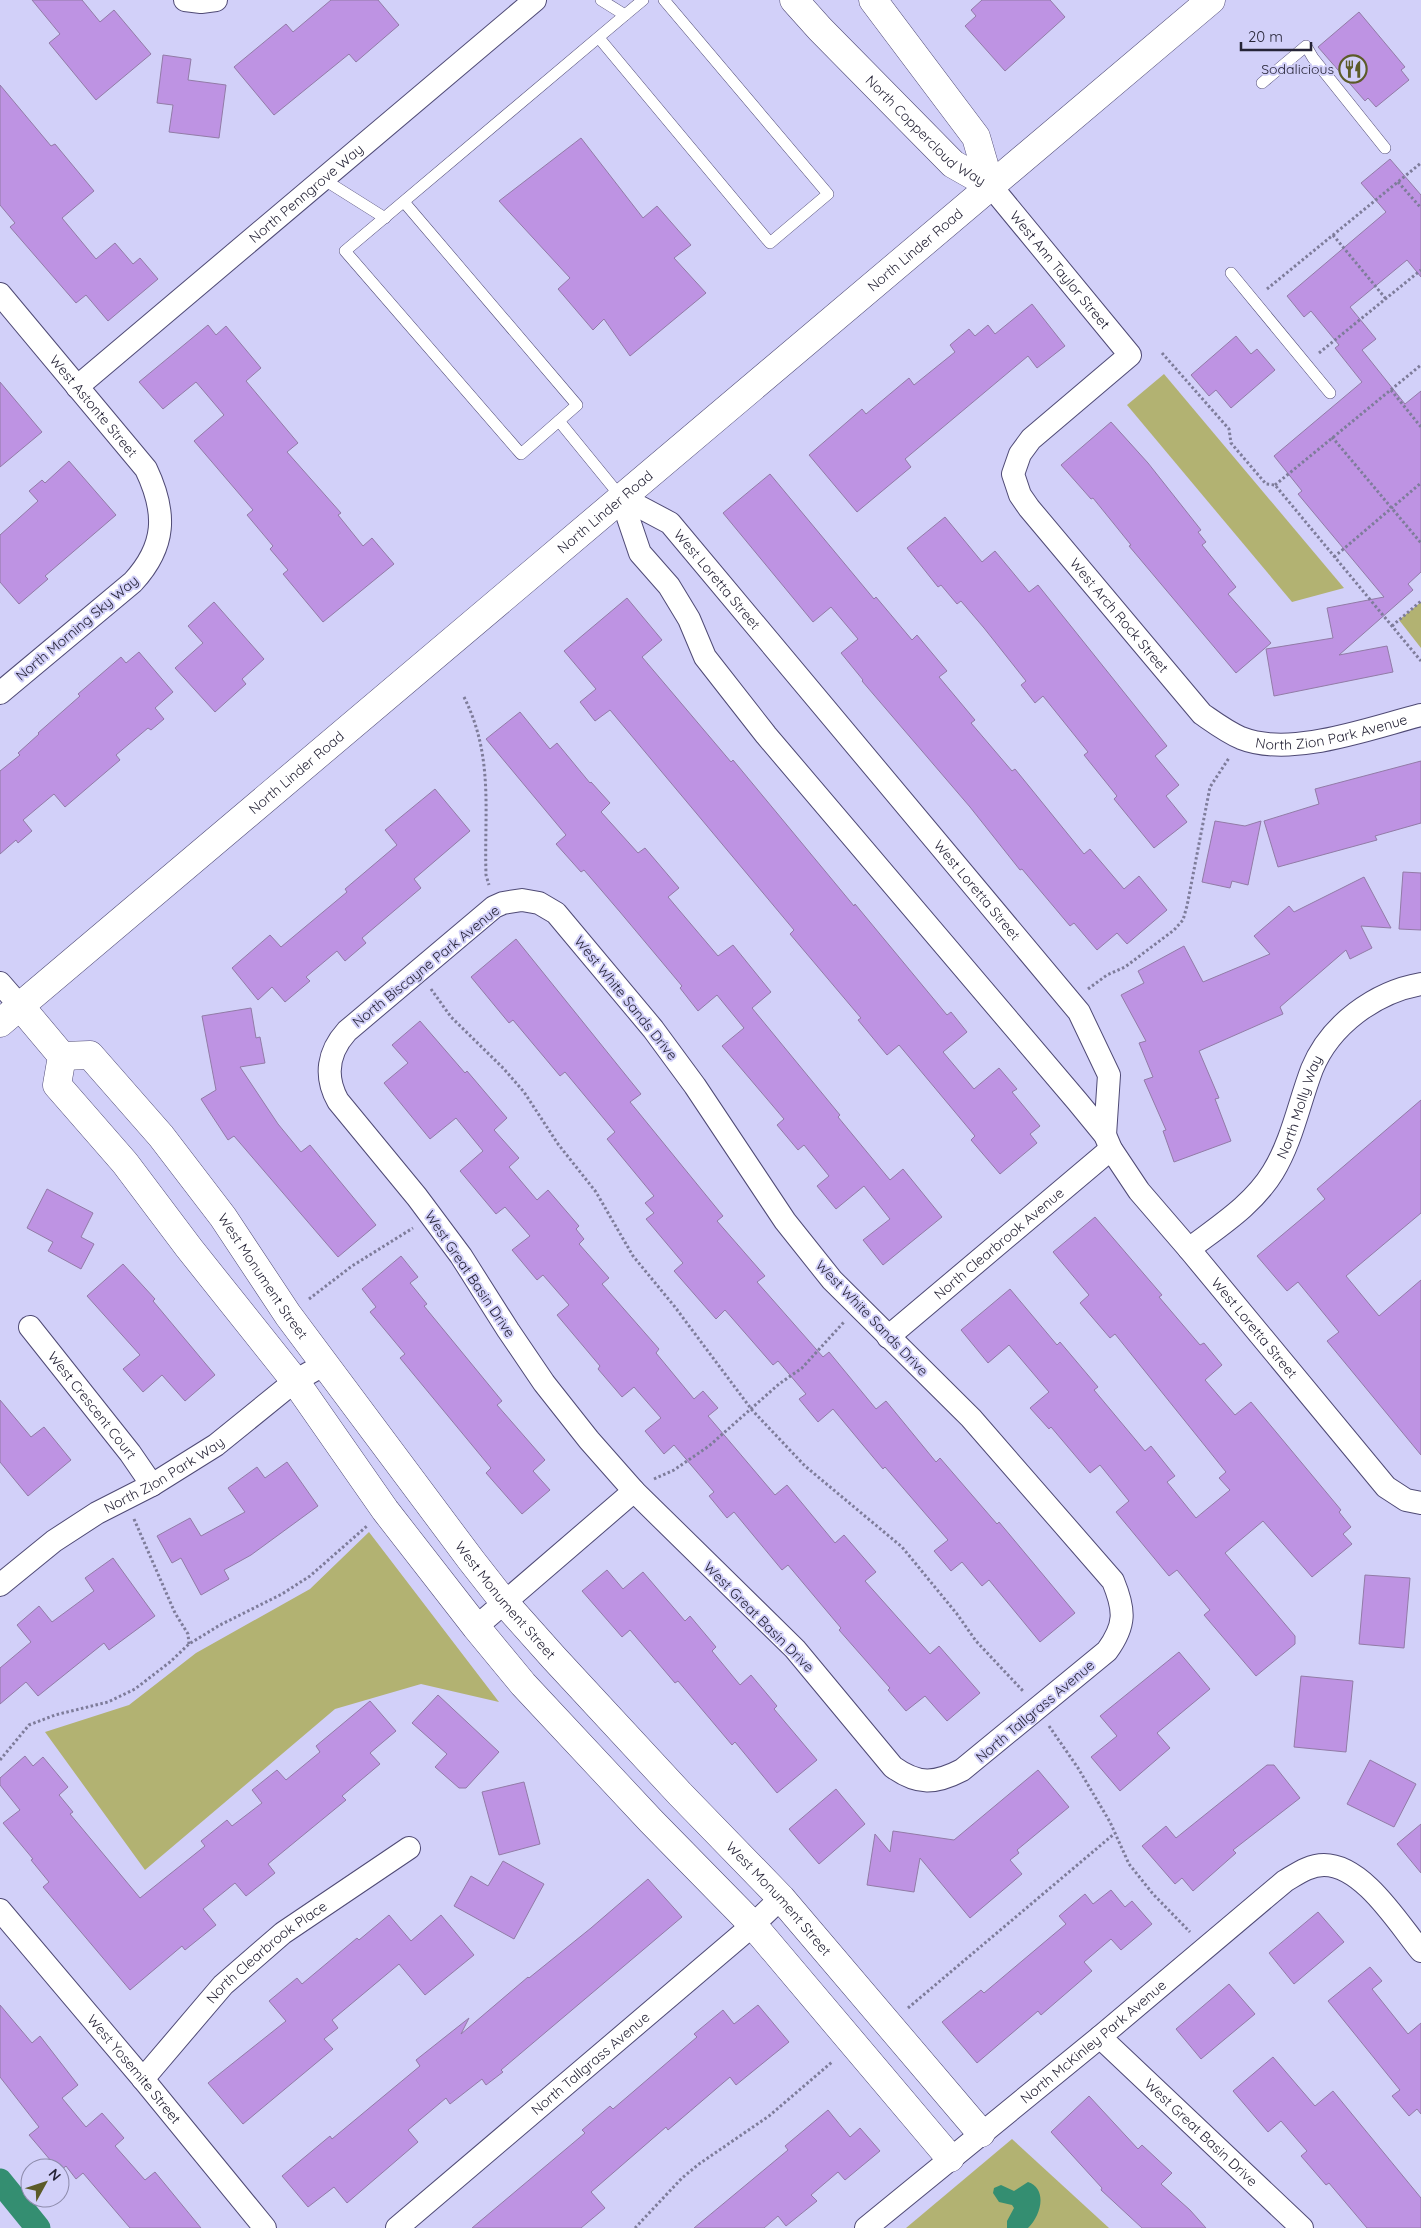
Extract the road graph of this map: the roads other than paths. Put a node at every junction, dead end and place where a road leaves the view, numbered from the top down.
1 (535, 0) edge
2 (601, 0) edge
3 (643, 0) edge
4 (664, 0) edge
5 (794, 0) edge
6 (872, 0) edge
7 (1211, 0) edge
8 (625, 15) junction
9 (599, 38) junction
10 (1262, 83) dead end
11 (1384, 148) dead end
12 (323, 179) junction
13 (990, 185) junction
14 (404, 202) junction
15 (385, 218) junction
16 (1231, 274) dead end
17 (0, 294) edge
18 (77, 387) junction
19 (1330, 393) dead end
20 (559, 421) junction
21 (1013, 474) joint
22 (621, 498) junction
23 (161, 532) joint
24 (0, 693) edge
25 (1421, 715) edge
26 (1242, 738) joint
27 (530, 901) joint
28 (0, 983) edge
29 (1421, 984) edge
30 (10, 1015) edge
31 (333, 1050) joint
32 (62, 1056) junction
33 (1108, 1142) junction
34 (1189, 1249) junction
35 (30, 1327) dead end
36 (888, 1337) junction
37 (325, 1364) junction
38 (295, 1381) junction
39 (152, 1485) junction
40 (634, 1491) junction
41 (1421, 1503) edge
42 (0, 1585) edge
43 (504, 1602) junction
44 (1123, 1617) joint
45 (476, 1627) junction
46 (927, 1781) joint
47 (409, 1848) dead end
48 (781, 1898) junction
49 (0, 1910) edge
50 (753, 1925) junction
51 (1421, 1950) edge
52 (1100, 2037) junction
53 (143, 2079) junction
54 (981, 2133) junction
55 (950, 2158) junction
56 (265, 2228) edge
57 (397, 2228) edge
58 (866, 2228) edge
59 (1302, 2228) edge

1 - 12 street, North Penngrove Way
2 - 8 lane
3 - 8 lane
4 - 9 lane
5 - 13 street, North Coppercloud Way
6 - 13 street, North Coppercloud Way
7 - 13 street, North Linder Road
8 - 9 lane
9 - 14 lane
10 - 11 lane
12 - 15 lane
12 - 18 street, North Penngrove Way
13 - 21 street, West Ann Taylor Street
13 - 22 street, North Linder Road
14 - 15 lane
14 - 20 lane
15 - 20 lane
16 - 19 lane
17 - 18 street, West Astonte Street
18 - 23 street, West Astonte Street
20 - 22 lane
21 - 26 street, West Arch Rock Street
22 - 30 street, North Linder Road
22 - 33 street, West Loretta Street
22 - 33 street, West Loretta Street
23 - 24 street, North Morning Sky Way
25 - 26 street, North Zion Park Avenue
27 - 31 street, North Biscayne Park Avenue
27 - 36 street, West White Sands Drive
28 - 30 street
29 - 34 street, North Molly Way
30 - 32 street
31 - 40 street, West Great Basin Drive
32 - 37 street, West Monument Street
32 - 38 street
33 - 34 street, West Loretta Street
33 - 36 street, North Clearbrook Avenue
34 - 41 street, West Loretta Street
35 - 39 street, West Crescent Court
36 - 44 street, West White Sands Drive
37 - 38 street, North Zion Park Way
37 - 43 street, West Monument Street
38 - 39 street, North Zion Park Way
38 - 45 street
39 - 42 street, North Zion Park Way
40 - 43 street
40 - 46 street, West Great Basin Drive
43 - 45 street
43 - 48 street, West Monument Street
44 - 46 street, North Tallgrass Avenue
45 - 50 street
47 - 53 street, North Clearbrook Place
48 - 50 street, North Tallgrass Avenue
48 - 54 street, West Monument Street
49 - 53 street, West Yosemite Street
50 - 55 street
50 - 57 street, North Tallgrass Avenue
51 - 52 street, North McKinley Park Avenue
52 - 54 street, North McKinley Park Avenue
52 - 59 street, West Great Basin Drive
53 - 56 street, West Yosemite Street
54 - 55 street, North McKinley Park Avenue
55 - 58 street, North McKinley Park Avenue

